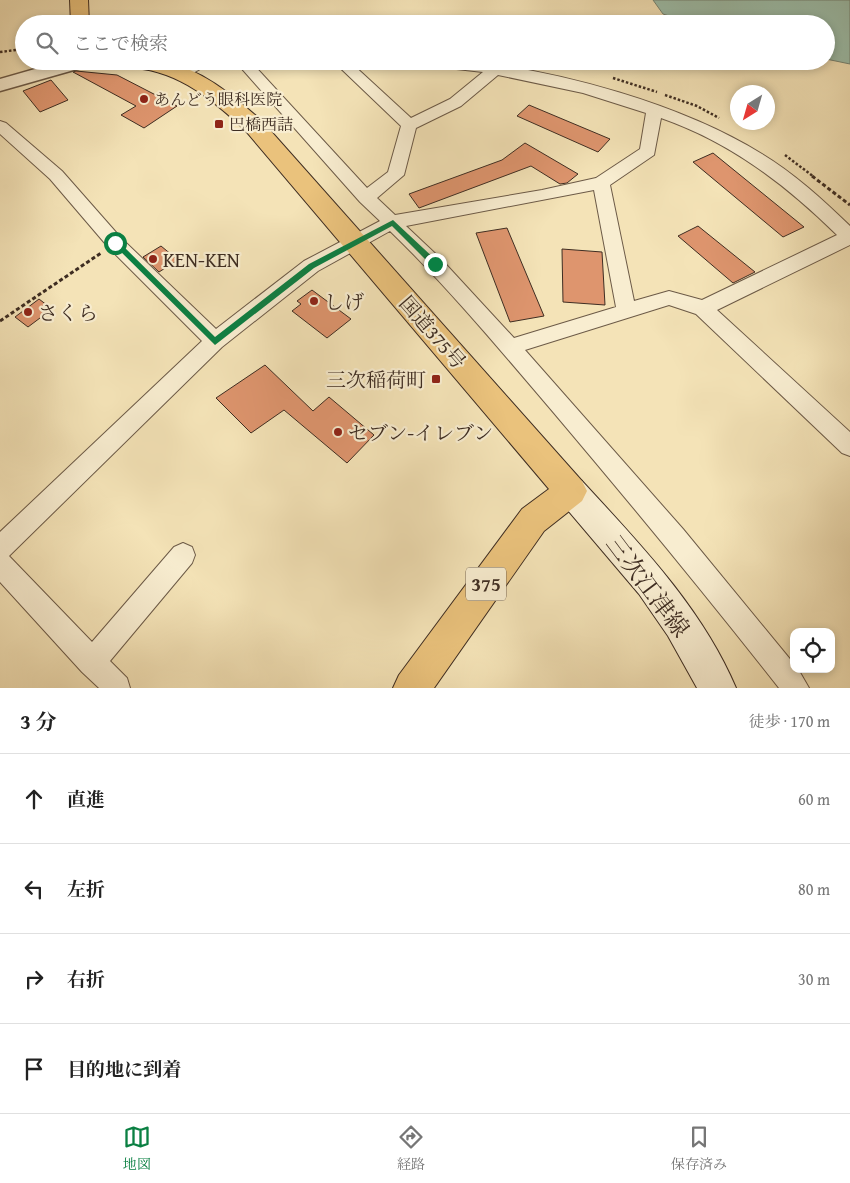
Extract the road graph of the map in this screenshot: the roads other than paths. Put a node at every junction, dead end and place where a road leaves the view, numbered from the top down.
1 (79, 0) edge
2 (80, 15) edge
3 (51, 70) edge
4 (171, 70) edge
5 (189, 70) edge
6 (250, 70) edge
7 (350, 70) edge
8 (494, 70) edge
9 (499, 70) edge
10 (183, 73) junction
11 (0, 85) edge
12 (654, 111) junction
13 (409, 125) junction
14 (0, 126) edge
15 (601, 183) junction
16 (366, 198) junction
17 (393, 222) junction
18 (850, 237) edge
19 (355, 242) junction
20 (703, 308) junction
21 (626, 311) junction
22 (215, 341) junction
23 (510, 346) junction
24 (850, 446) edge
25 (571, 491) junction
26 (0, 548) edge
27 (183, 555) dead end
28 (0, 564) edge
29 (91, 663) junction
30 (117, 688) edge
31 (412, 688) edge
32 (717, 688) edge
33 (796, 688) edge

1 - 2 highway
3 - 11 street
4 - 10 highway, 国道375号
5 - 10 street
6 - 16 street
7 - 13 street
8 - 13 street
9 - 12 street
10 - 19 highway, 国道375号
12 - 15 street
12 - 18 street
13 - 16 street
14 - 22 street
15 - 17 street
15 - 21 street
16 - 17 street
17 - 19 street
17 - 23 street
18 - 20 street
19 - 22 street
19 - 25 highway, 国道375号
20 - 21 street
20 - 24 street
21 - 23 street
22 - 26 street
23 - 33 street
25 - 31 highway, 375
25 - 32 main road, 三次江津線
27 - 29 street
28 - 29 street
29 - 30 street

